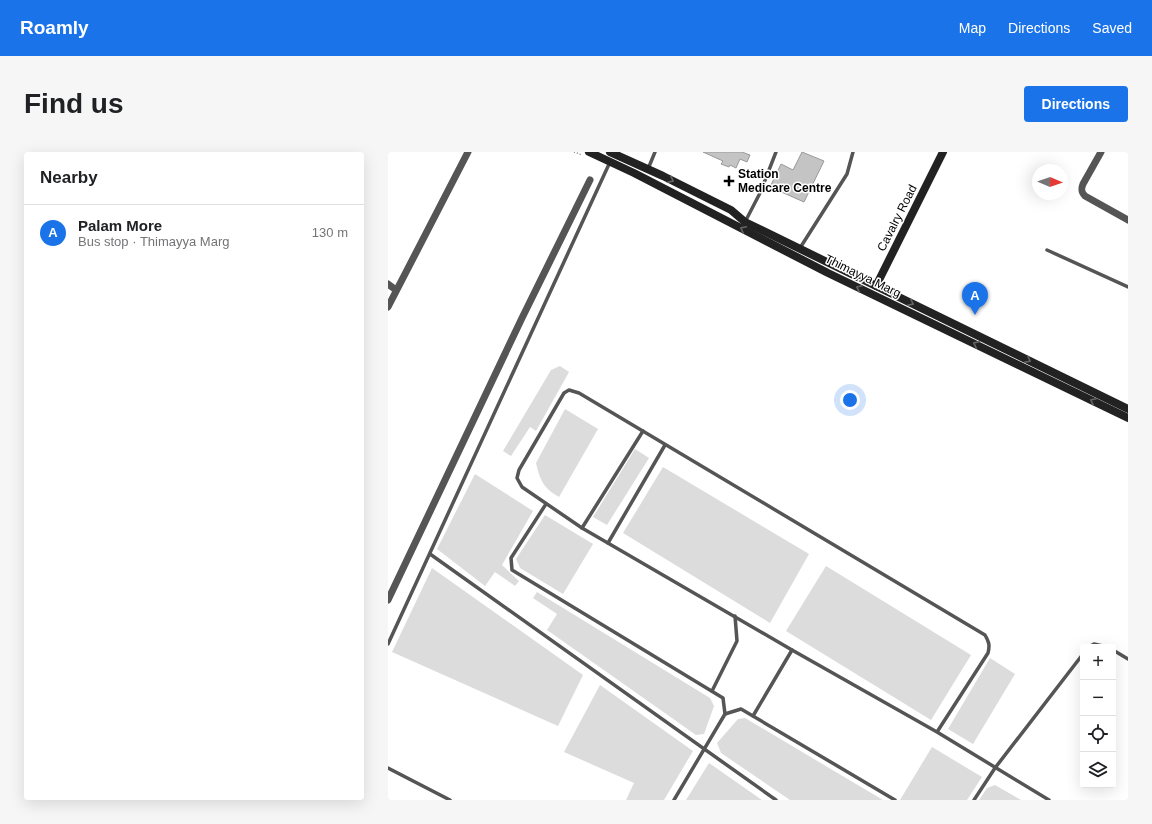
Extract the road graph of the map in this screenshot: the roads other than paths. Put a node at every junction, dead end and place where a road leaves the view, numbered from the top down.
1 (468, 152) edge
2 (589, 152) edge
3 (610, 152) edge
4 (655, 152) edge
5 (776, 152) edge
6 (853, 152) edge
7 (943, 152) edge
8 (1101, 152) edge
9 (610, 161) junction
10 (648, 169) junction
11 (590, 180) dead end
12 (1128, 220) edge
13 (745, 222) junction
14 (800, 248) junction
15 (1048, 250) dead end
16 (832, 264) junction
17 (828, 273) junction
18 (388, 284) edge
19 (1128, 286) edge
20 (396, 290) junction
21 (874, 290) junction
22 (388, 307) edge
23 (1128, 409) edge
24 (1128, 418) edge
25 (643, 431) junction
26 (665, 444) junction
27 (546, 504) junction
28 (582, 528) junction
29 (608, 542) junction
30 (430, 554) junction
31 (388, 600) edge
32 (735, 616) junction
33 (388, 644) edge
34 (792, 650) junction
35 (1116, 652) edge
36 (1080, 658) edge
37 (1128, 658) edge
38 (712, 691) junction
39 (726, 714) junction
40 (754, 716) junction
41 (937, 732) junction
42 (704, 749) junction
43 (388, 768) edge
44 (995, 768) junction
45 (450, 800) edge
46 (674, 800) edge
47 (776, 800) edge
48 (895, 800) edge
49 (974, 800) edge
50 (1049, 800) edge

1 - 20 street
2 - 9 street, Thimayya Marg
3 - 10 street, Thimayya Marg
4 - 10 lane
5 - 13 lane
6 - 14 lane
7 - 21 street, Cavalry Road
8 - 12 street
17 -> 9 street, Thimayya Marg
9 - 30 lane
10 -> 13 street, Thimayya Marg
11 - 31 street
13 - 14 street, Thimayya Marg
14 - 16 street, Thimayya Marg
15 - 19 lane
16 - 17 street
16 - 21 street, Thimayya Marg
21 -> 17 street, Thimayya Marg
18 - 20 street
20 - 22 street
21 -> 23 street, Thimayya Marg
24 -> 21 street, Thimayya Marg
25 - 26 lane
25 - 27 lane
25 - 28 lane
26 - 29 lane
26 - 41 lane
27 - 28 lane
27 - 38 lane
28 - 29 lane
29 - 32 lane
30 - 33 lane
30 - 42 lane
32 - 34 lane
32 - 38 lane
34 - 40 lane
34 - 41 lane
35 - 37 lane
36 - 44 lane
38 - 39 lane
39 - 40 lane
39 - 42 lane
40 - 48 lane
41 - 44 lane
42 - 46 lane
42 - 47 lane
43 - 45 lane
44 - 49 lane
44 - 50 lane

